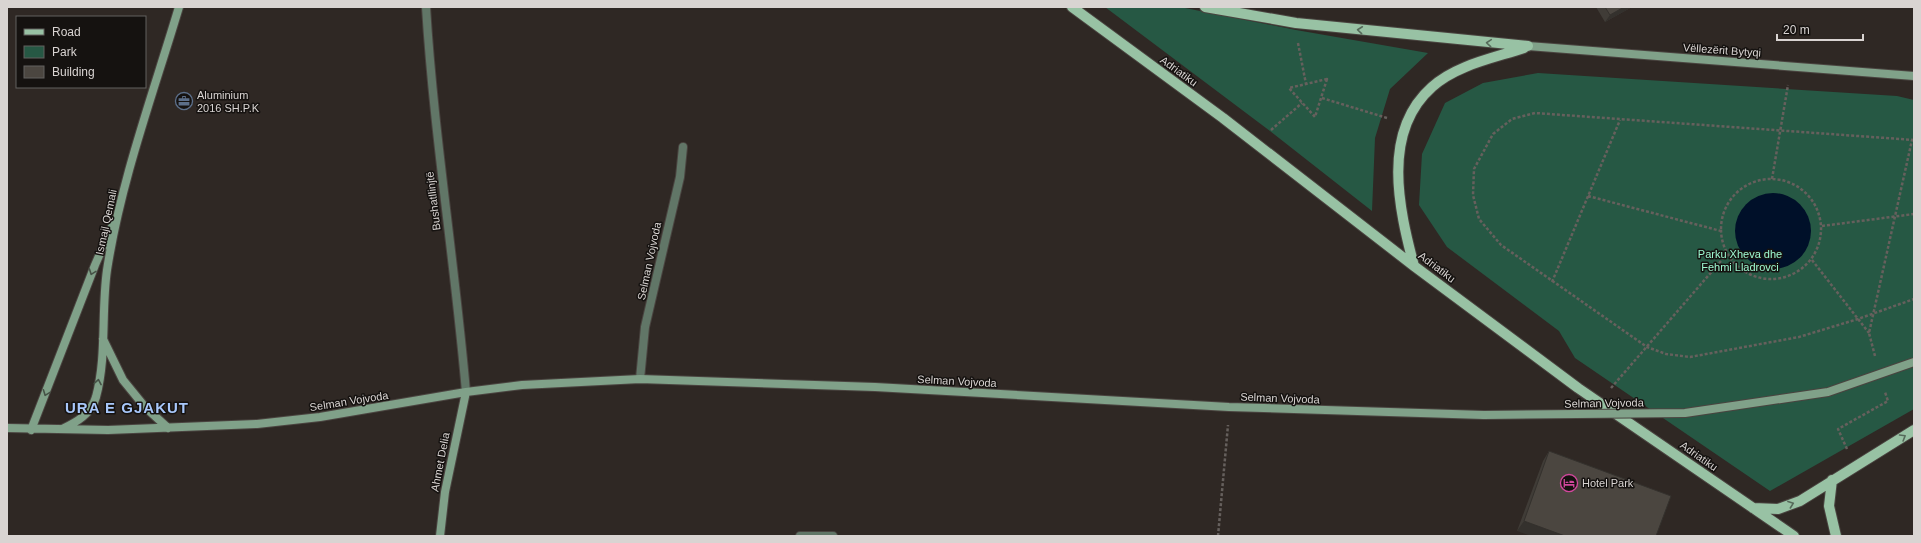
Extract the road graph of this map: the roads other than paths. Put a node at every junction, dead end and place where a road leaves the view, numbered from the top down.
1 (179, 7) edge
2 (426, 7) edge
3 (1072, 7) edge
4 (1205, 7) edge
5 (1528, 46) junction
6 (1914, 76) edge
7 (683, 147) dead end
8 (119, 210) junction
9 (1414, 266) junction
10 (103, 339) junction
11 (1914, 362) edge
12 (640, 379) junction
13 (466, 392) junction
14 (7, 428) edge
15 (168, 428) junction
16 (31, 430) junction
17 (1914, 430) edge
18 (60, 431) junction
19 (1832, 480) junction
20 (1753, 508) junction
21 (440, 536) edge
22 (800, 536) edge
23 (833, 536) edge
24 (1794, 536) edge
25 (1836, 536) edge

1 - 8 main road, Ismajl Qemali
2 - 13 street, Bushatllinjtë
3 - 9 main road, Adriatiku
5 -> 4 main road
5 - 6 main road, Vëllezërit Bytyqi
5 - 9 main road
7 - 12 street, Selman Vojvoda
8 - 10 main road, Ismajl Qemali
8 -> 16 main road
9 - 20 main road, Adriatiku
10 - 15 main road
18 -> 10 main road, Ismajl Qemali
11 - 12 main road, Selman Vojvoda, bridge
12 - 13 main road, Selman Vojvoda
13 - 15 main road, Selman Vojvoda
13 - 21 main road, Ahmet Delia
14 - 16 main road, Selman Vojvoda
15 - 18 main road, Selman Vojvoda
16 - 18 main road, Selman Vojvoda
19 -> 17 main road
20 -> 19 main road
19 - 25 main road
20 - 24 main road, Adriatiku
22 - 23 street

